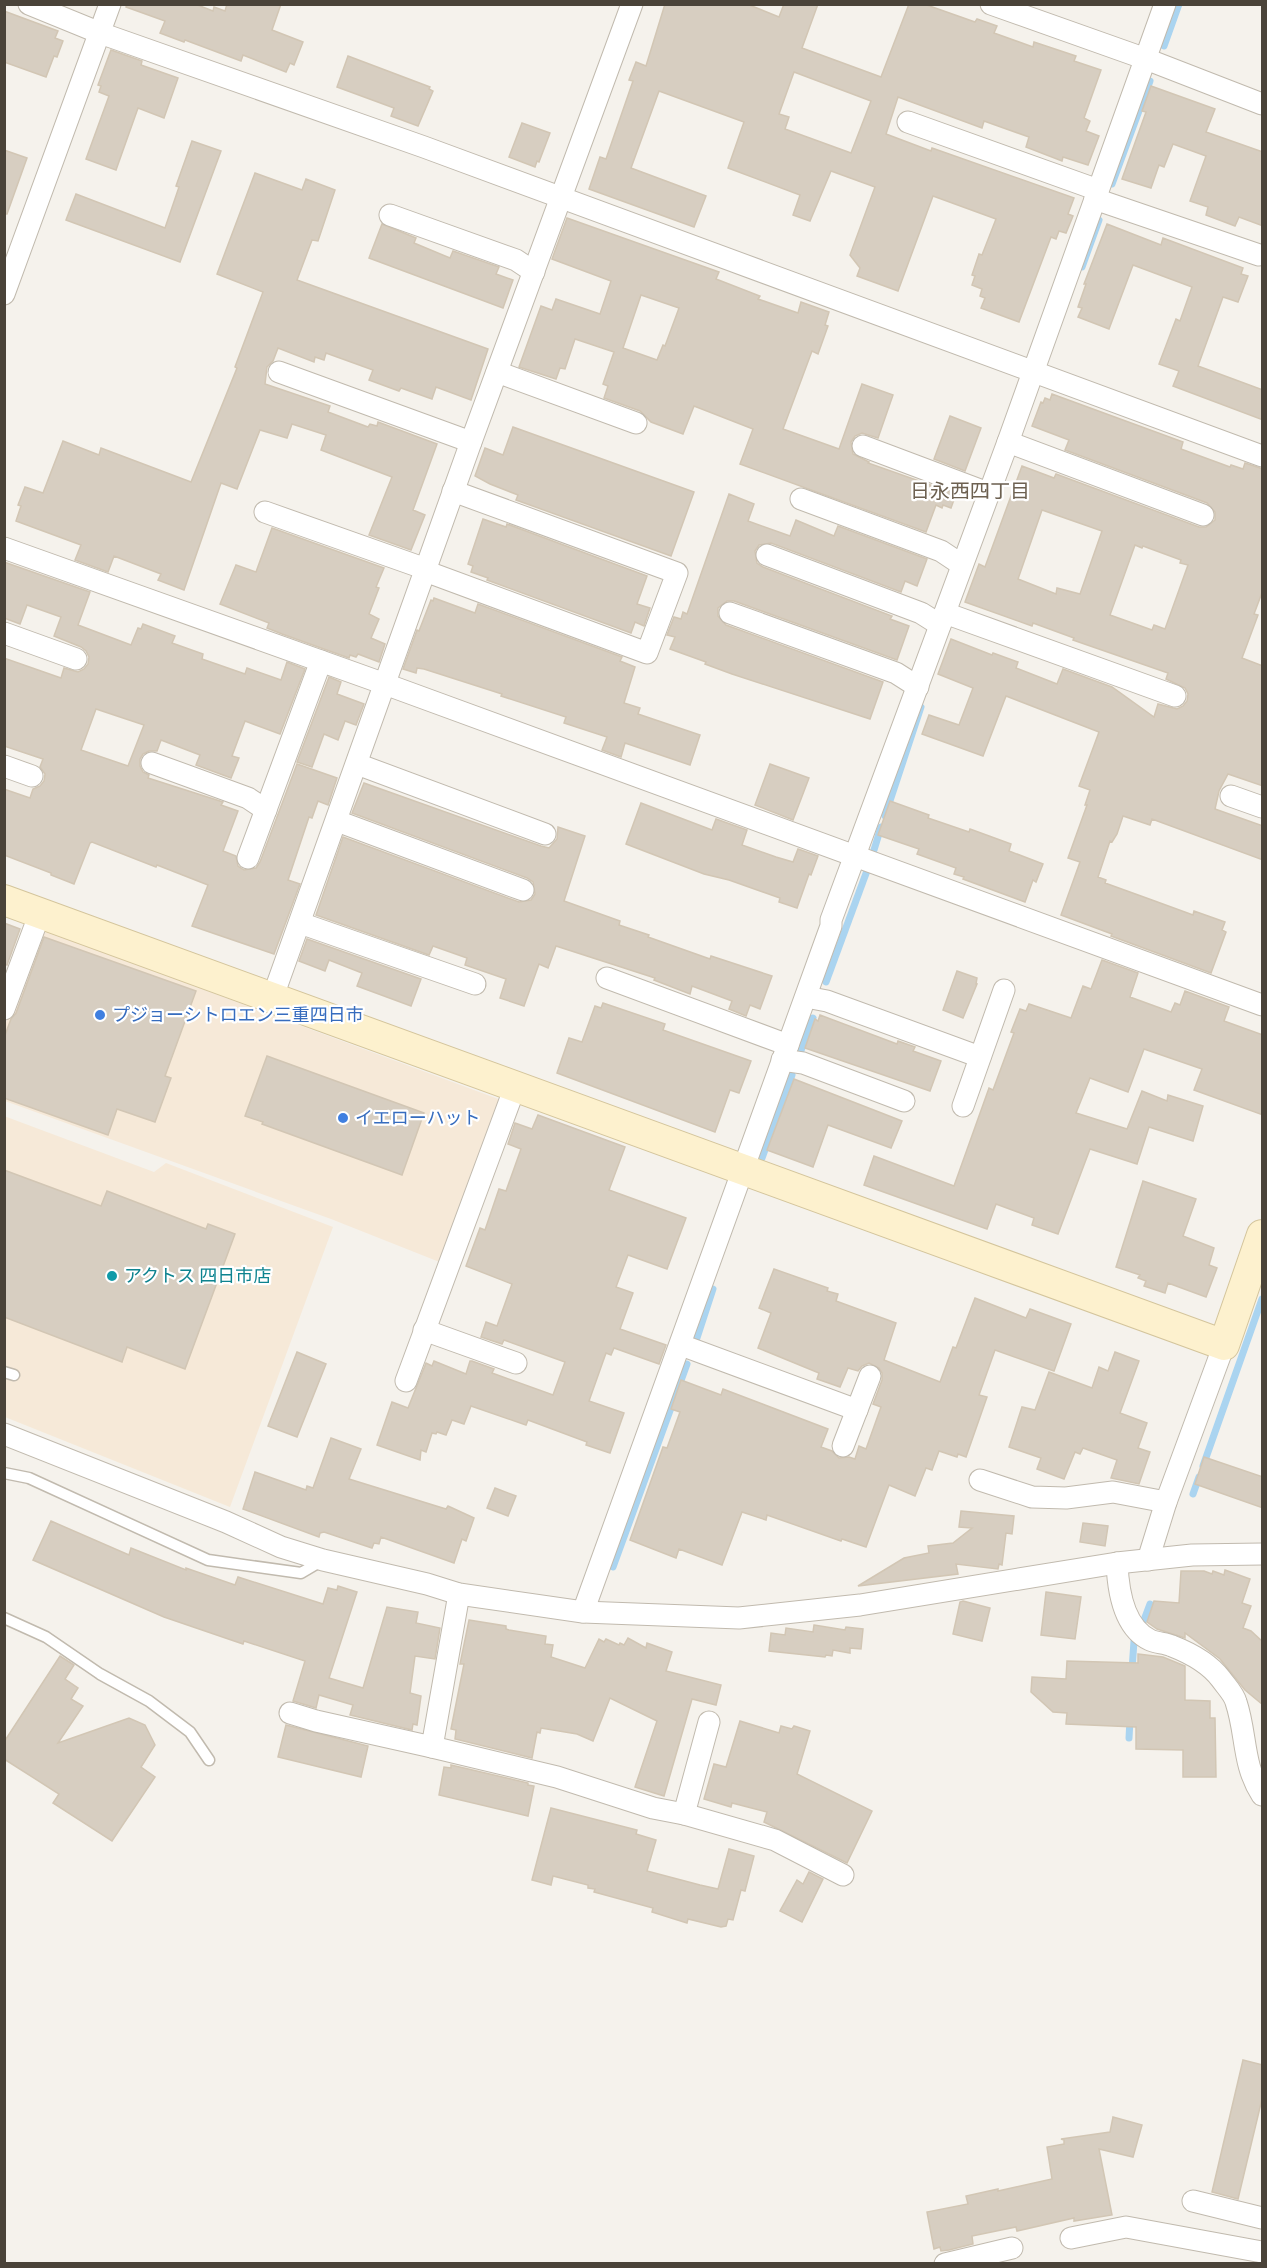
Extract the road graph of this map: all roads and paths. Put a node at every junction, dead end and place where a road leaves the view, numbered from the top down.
1 (29, 4) edge
2 (110, 4) edge
3 (632, 4) edge
4 (991, 4) edge
5 (1166, 4) edge
6 (100, 33) junction
7 (1146, 59) junction
8 (1263, 104) edge
9 (908, 122) dead end
10 (1096, 194) junction
11 (561, 197) junction
12 (390, 215) dead end
13 (1259, 255) dead end
14 (534, 272) junction
15 (4, 294) edge
16 (1033, 371) junction
17 (279, 372) dead end
18 (497, 372) junction
19 (636, 423) dead end
20 (471, 442) junction
21 (1008, 442) junction
22 (863, 446) dead end
23 (1263, 456) edge
24 (453, 491) junction
25 (988, 494) junction
26 (801, 499) dead end
27 (265, 512) dead end
28 (1203, 515) dead end
29 (4, 548) edge
30 (767, 555) dead end
31 (962, 566) junction
32 (426, 570) junction
33 (730, 613) dead end
34 (942, 619) junction
35 (4, 633) edge
36 (76, 659) dead end
37 (321, 661) junction
38 (385, 684) junction
39 (918, 687) junction
40 (1175, 696) dead end
41 (152, 763) dead end
42 (357, 764) junction
43 (4, 766) edge
44 (32, 776) dead end
45 (1231, 796) dead end
46 (1263, 807) edge
47 (266, 810) junction
48 (336, 821) junction
49 (545, 834) dead end
50 (855, 856) junction
51 (248, 858) dead end
52 (523, 890) dead end
53 (4, 900) edge
54 (40, 913) junction
55 (300, 923) junction
56 (607, 978) dead end
57 (475, 984) dead end
58 (1005, 990) dead end
59 (806, 997) junction
60 (272, 999) junction
61 (1263, 1005) edge
62 (4, 1009) edge
63 (785, 1053) junction
64 (980, 1057) junction
65 (515, 1087) junction
66 (904, 1101) dead end
67 (963, 1106) dead end
68 (742, 1169) junction
69 (1263, 1235) edge
70 (424, 1330) junction
71 (681, 1345) junction
72 (1224, 1345) junction
73 (516, 1363) dead end
74 (870, 1376) dead end
75 (406, 1382) dead end
76 (857, 1410) junction
77 (4, 1434) edge
78 (843, 1446) dead end
79 (5, 1474) edge
80 (980, 1480) dead end
81 (1166, 1502) junction
82 (1263, 1554) edge
83 (323, 1560) junction
84 (1148, 1560) junction
85 (1117, 1563) junction
86 (459, 1594) junction
87 (583, 1612) junction
88 (4, 1617) edge
89 (290, 1713) dead end
90 (708, 1722) dead end
91 (432, 1748) junction
92 (209, 1761) dead end
93 (1263, 1795) edge
94 (684, 1814) junction
95 (843, 1875) dead end
96 (1193, 2201) dead end
97 (1263, 2218) edge
98 (1071, 2238) dead end
99 (1012, 2248) dead end
100 (1263, 2252) edge
101 (945, 2264) edge

1 - 6 street
2 - 6 street
3 - 11 street
4 - 7 street
5 - 7 street
6 - 11 street
6 - 15 street
7 - 8 street
7 - 10 street
9 - 10 street
10 - 13 street
10 - 16 street
11 - 14 street
11 - 16 street
12 - 14 street
14 - 18 street
16 - 21 street
16 - 23 street
17 - 20 street
18 - 19 street
18 - 20 street
20 - 24 street
21 - 25 street
21 - 28 street
22 - 25 street
24 - 32 street
24 - 32 street
25 - 31 street
26 - 31 street
27 - 32 street
29 - 37 street
30 - 34 street
31 - 34 street
32 - 38 street
33 - 39 street
34 - 39 street
34 - 40 street
35 - 36 street
37 - 38 street
37 - 47 street
38 - 42 street
38 - 50 street
39 - 50 street
41 - 47 street
42 - 48 street
42 - 49 street
43 - 44 street
45 - 46 street
47 - 51 street
48 - 52 street
48 - 55 street
50 - 59 street
50 - 61 street
53 - 54 street
54 - 60 street
54 - 62 street
55 - 57 street
55 - 60 street
56 - 63 street
58 - 64 street
59 - 63 street
59 - 64 street
60 - 65 street
63 - 66 street
63 - 68 street
64 - 67 street
65 - 68 street
65 - 70 street
68 - 71 street
68 - 72 street
69 - 72 street
70 - 73 street
70 - 75 street
71 - 76 street
71 - 87 street
72 - 81 street
74 - 76 street
76 - 78 street
77 - 83 street
79 - 83 lane
80 - 81 street
81 - 84 street
82 - 84 street
83 - 86 street
84 - 85 street
85 - 87 street
85 - 93 street
86 - 87 street
86 - 91 street
88 - 92 lane
89 - 91 street
90 - 94 street
91 - 94 street
94 - 95 street
96 - 97 street
98 - 100 street
99 - 101 street

